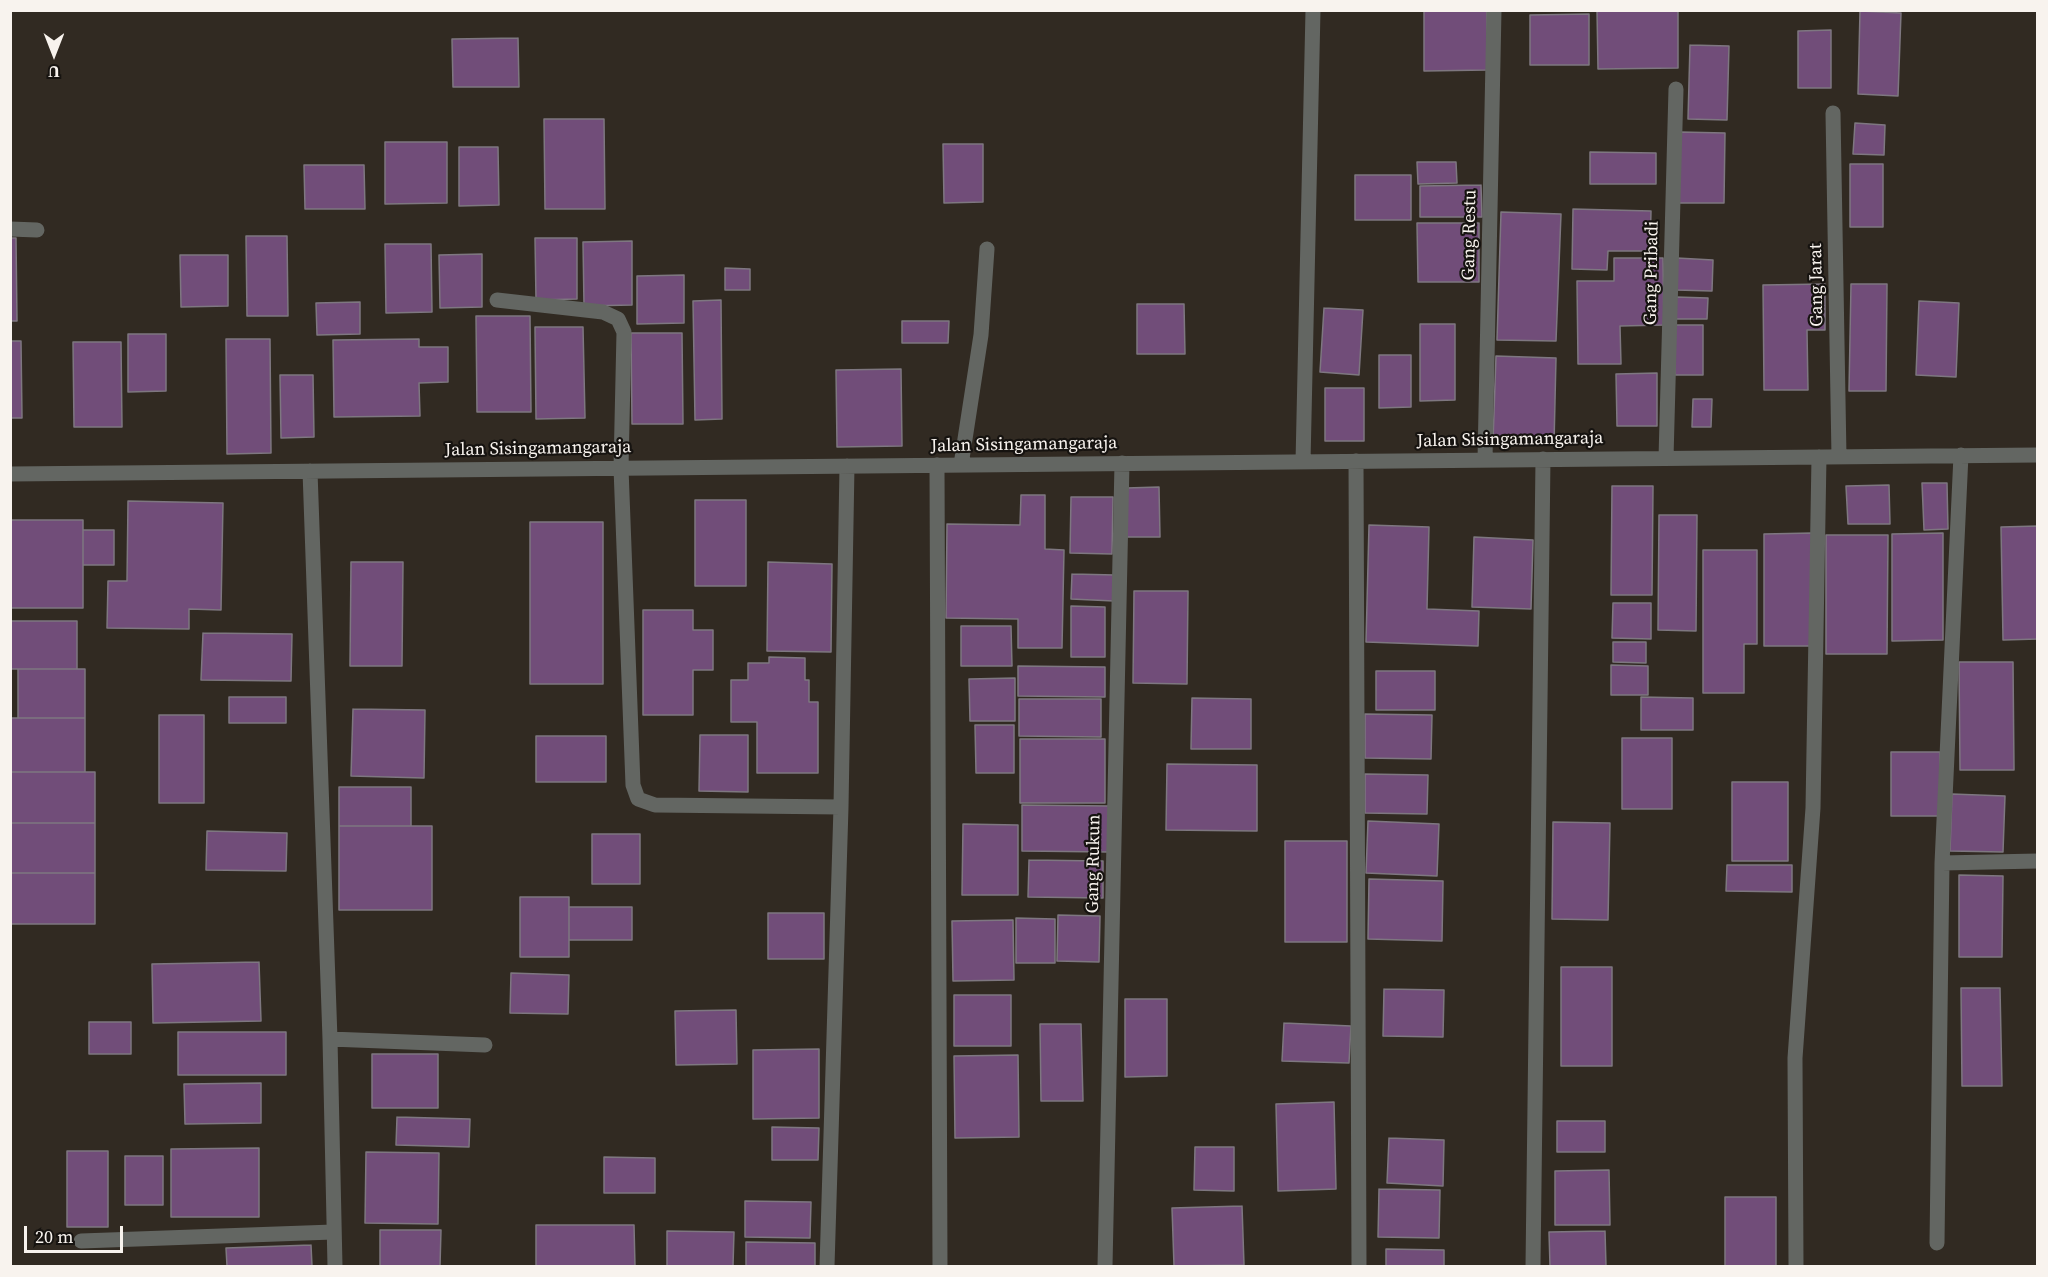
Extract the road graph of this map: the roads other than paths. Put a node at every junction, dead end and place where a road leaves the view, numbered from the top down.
1 (1313, 10) edge
2 (1494, 10) edge
3 (1676, 89) dead end
4 (1833, 112) dead end
5 (10, 229) edge
6 (37, 230) dead end
7 (987, 249) dead end
8 (497, 300) dead end
9 (2037, 454) edge
10 (1961, 455) junction
11 (1818, 457) junction
12 (1839, 457) junction
13 (1666, 458) junction
14 (1543, 459) junction
15 (1485, 460) junction
16 (1356, 461) junction
17 (1303, 462) junction
18 (1122, 463) junction
19 (938, 465) junction
20 (961, 465) junction
21 (847, 466) junction
22 (621, 468) junction
23 (310, 471) junction
24 (10, 474) edge
25 (841, 807) junction
26 (2037, 861) edge
27 (1942, 862) junction
28 (330, 1039) junction
29 (485, 1045) dead end
30 (333, 1232) junction
31 (81, 1240) dead end
32 (1937, 1243) dead end
33 (335, 1266) edge
34 (828, 1266) edge
35 (940, 1266) edge
36 (1105, 1266) edge
37 (1359, 1266) edge
38 (1533, 1266) edge
39 (1796, 1266) edge

1 - 17 street
2 - 15 street, Gang Restu
3 - 13 street, Gang Pribadi
4 - 12 street, Gang Jarat
5 - 6 street
7 - 20 street
8 - 22 street
9 - 10 street, Jalan Sisingamangaraja
10 - 12 street, Jalan Sisingamangaraja
10 - 27 street
11 - 12 street, Jalan Sisingamangaraja
11 - 13 street, Jalan Sisingamangaraja
11 - 39 street
13 - 14 street, Jalan Sisingamangaraja
14 - 15 street, Jalan Sisingamangaraja
14 - 38 street
15 - 16 street, Jalan Sisingamangaraja
16 - 17 street, Jalan Sisingamangaraja
16 - 37 street
17 - 18 street, Jalan Sisingamangaraja
18 - 20 street, Jalan Sisingamangaraja
18 - 36 street, Gang Rukun
19 - 20 street, Jalan Sisingamangaraja
19 - 21 street, Jalan Sisingamangaraja
19 - 35 street
21 - 22 street, Jalan Sisingamangaraja
21 - 25 street
22 - 23 street, Jalan Sisingamangaraja
22 - 25 street
23 - 24 street, Jalan Sisingamangaraja
23 - 28 street
25 - 34 street
26 - 27 street
27 - 32 street
28 - 29 street
28 - 30 street
30 - 31 street
30 - 33 street

